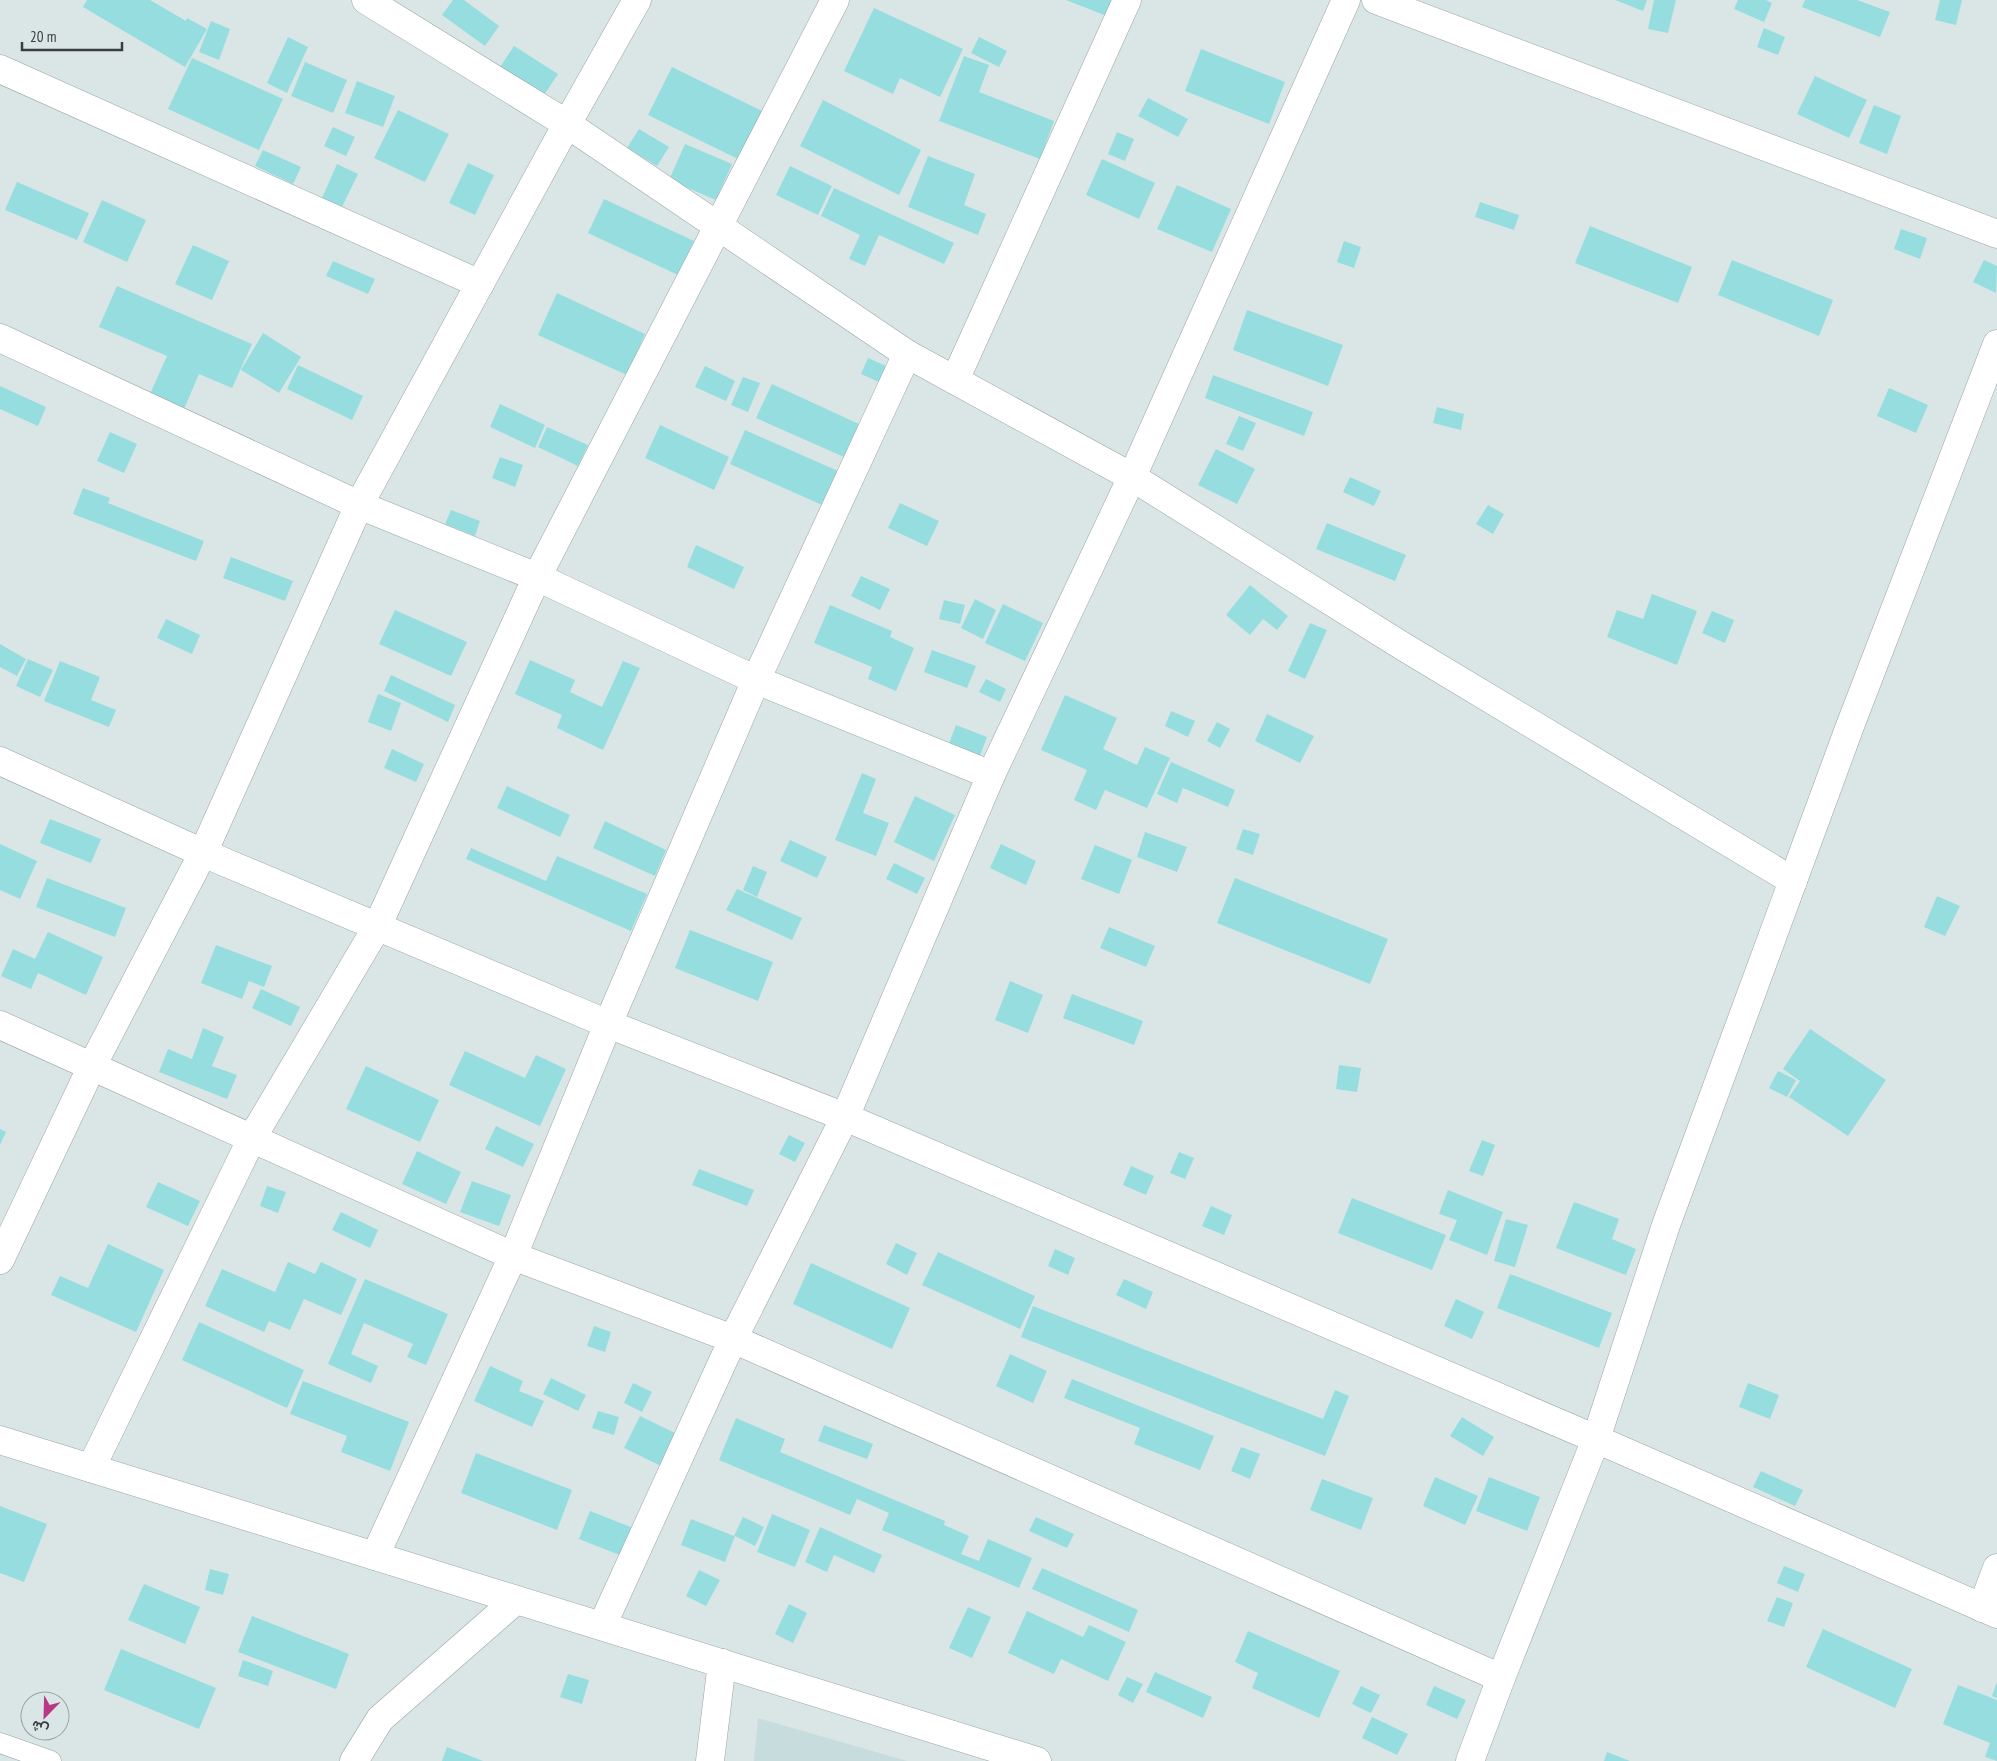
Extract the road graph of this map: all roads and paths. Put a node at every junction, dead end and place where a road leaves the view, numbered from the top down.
1 (366, 0) edge
2 (637, 0) edge
3 (835, 0) edge
4 (1127, 0) edge
5 (1346, 0) edge
6 (1376, 0) edge
7 (0, 69) edge
8 (567, 124) junction
9 (719, 227) junction
10 (1997, 234) edge
11 (480, 284) junction
12 (0, 338) edge
13 (1997, 344) edge
14 (907, 354) junction
15 (955, 380) junction
16 (1132, 477) junction
17 (359, 505) junction
18 (537, 576) junction
19 (756, 680) junction
20 (0, 760) edge
21 (991, 775) junction
22 (203, 853) junction
23 (1793, 881) junction
24 (377, 927) junction
25 (608, 1024) junction
26 (0, 1025) edge
27 (92, 1066) junction
28 (845, 1116) junction
29 (252, 1138) junction
30 (513, 1256) junction
31 (0, 1260) edge
32 (733, 1339) junction
33 (1596, 1439) junction
34 (0, 1440) edge
35 (91, 1468) junction
36 (375, 1556) junction
37 (1997, 1568) edge
38 (516, 1600) junction
39 (1990, 1611) edge
40 (602, 1626) junction
41 (722, 1663) junction
42 (1501, 1678) junction
43 (0, 1743) edge
44 (51, 1761) edge
45 (354, 1761) edge
46 (710, 1761) edge
47 (1037, 1761) edge
48 (1470, 1761) edge

1 - 8 street
2 - 8 street
3 - 9 street
4 - 15 street
5 - 16 street
6 - 10 street
7 - 11 street
8 - 9 street
8 - 11 street
9 - 14 street
9 - 18 street
11 - 17 street
12 - 17 street
13 - 23 street
14 - 15 street
14 - 19 street
15 - 16 street
16 - 21 street
16 - 23 street
17 - 18 street
17 - 22 street
18 - 19 street
18 - 24 street
19 - 21 street
19 - 25 street
20 - 22 street
21 - 28 street
22 - 24 street
22 - 27 street
23 - 33 street
24 - 25 street
24 - 29 street
25 - 28 street
25 - 30 street
26 - 27 street
27 - 29 street
27 - 31 street
28 - 32 street
28 - 33 street
29 - 30 street
29 - 35 street
30 - 32 street
30 - 36 street
32 - 40 street
32 - 42 street
33 - 39 street
33 - 42 street
34 - 35 street
35 - 36 street
36 - 38 street
37 - 39 street
38 - 40 street
38 - 45 street
40 - 41 street
41 - 46 street
41 - 47 street
42 - 48 street
43 - 44 lane

